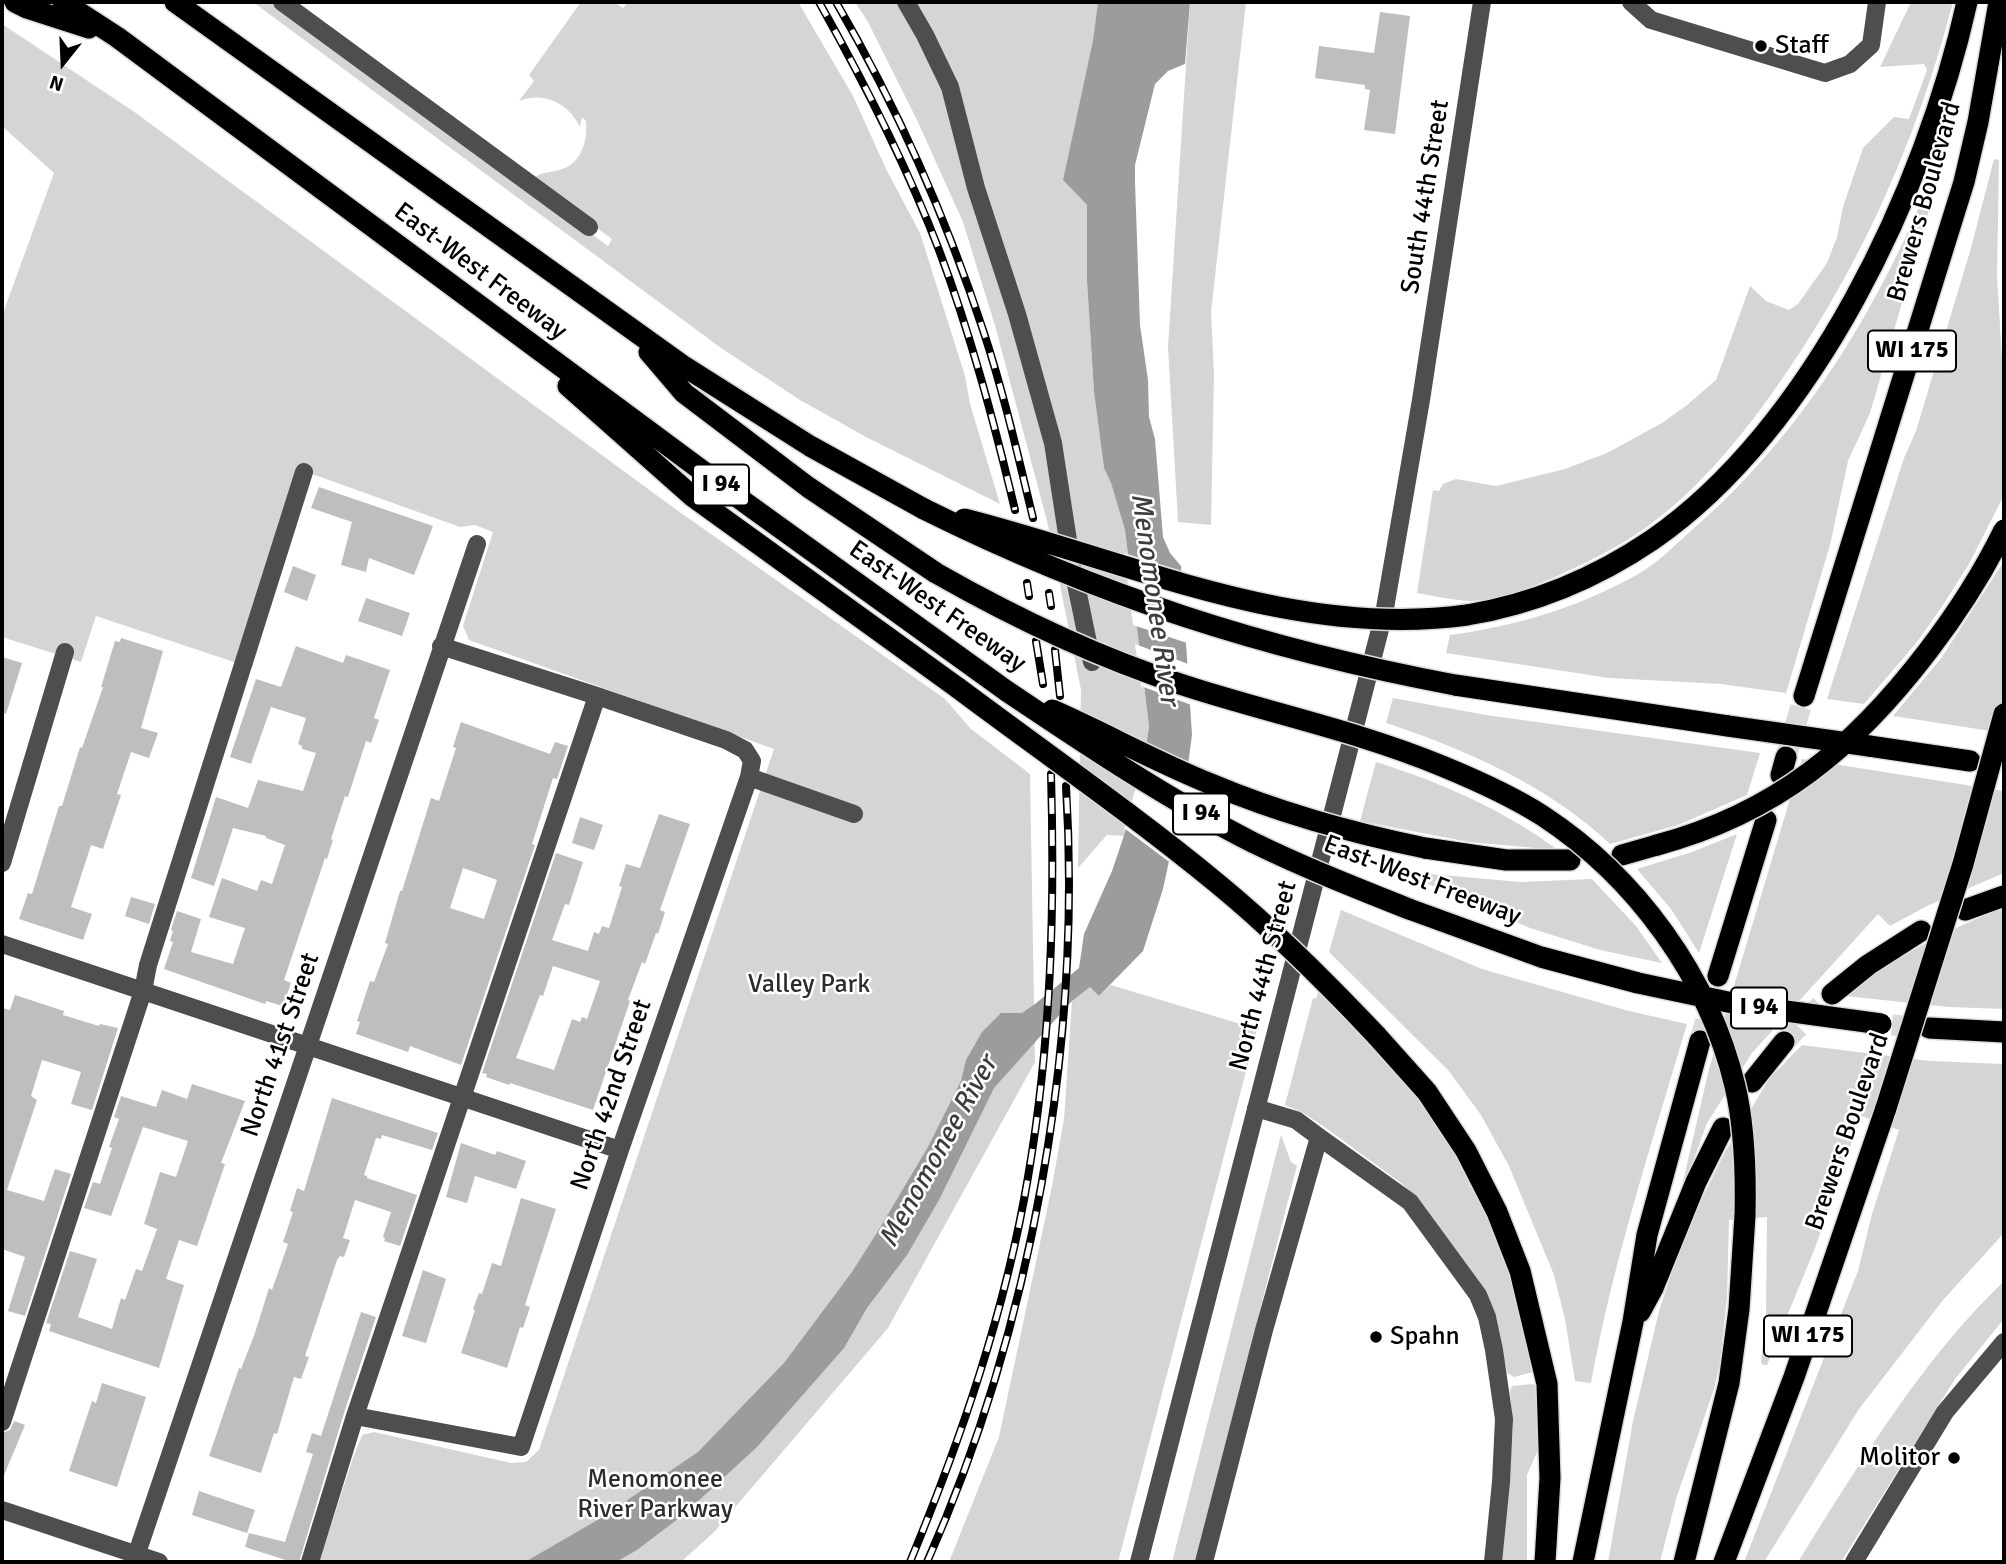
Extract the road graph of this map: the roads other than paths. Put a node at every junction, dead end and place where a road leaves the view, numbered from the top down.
1 (15, 2) edge
2 (63, 2) edge
3 (175, 2) edge
4 (282, 2) edge
5 (906, 2) edge
6 (1482, 2) edge
7 (1631, 2) edge
8 (1877, 2) edge
9 (1967, 2) edge
10 (1999, 2) edge
11 (117, 37) junction
12 (589, 227) dead end
13 (493, 315) junction
14 (625, 324) junction
15 (1421, 400) joint
16 (304, 472) dead end
17 (925, 509) junction
18 (2004, 530) edge
19 (477, 544) dead end
20 (441, 646) junction
21 (65, 652) dead end
22 (1093, 662) dead end
23 (1008, 692) junction
24 (1804, 695) tunnel mouth
25 (597, 696) junction
26 (2004, 714) edge
27 (1970, 761) dead end
28 (751, 769) junction
29 (854, 814) dead end
30 (1766, 820) dead end
31 (1622, 855) dead end
32 (1570, 860) dead end
33 (2, 863) edge
34 (2004, 896) edge
35 (1965, 910) dead end
36 (1921, 932) dead end
37 (2, 944) edge
38 (1718, 976) tunnel mouth
39 (143, 991) junction
40 (1832, 994) tunnel mouth
41 (1887, 1024) tunnel mouth
42 (1929, 1028) tunnel mouth
43 (2004, 1031) edge
44 (1700, 1041) tunnel mouth
45 (1784, 1042) tunnel mouth
46 (309, 1047) junction
47 (1752, 1082) dead end
48 (464, 1098) junction
49 (1256, 1108) junction
50 (1723, 1128) dead end
51 (1319, 1137) junction
52 (620, 1150) junction
53 (1633, 1322) junction
54 (2004, 1342) edge
55 (355, 1416) junction
56 (2, 1422) edge
57 (2, 1510) edge
58 (135, 1558) edge
59 (159, 1562) edge
60 (310, 1562) edge
61 (1139, 1562) edge
62 (1204, 1562) edge
63 (1493, 1562) edge
64 (1545, 1562) edge
65 (1583, 1562) edge
66 (1684, 1562) edge
67 (1724, 1562) edge
68 (1854, 1562) edge

1 - 11 highway
2 - 11 highway, East-West Freeway / I 94
3 - 14 highway, East-West Freeway
4 - 12 street
5 - 22 street
6 - 15 street, South 44th Street
7 - 8 street
9 - 17 highway, bridge
10 - 24 highway, Brewers Boulevard / WI 175
11 - 13 highway, East-West Freeway / I 94
13 - 23 highway, East-West Freeway / I 94
13 - 64 highway, bridge
14 - 17 highway, East-West Freeway
14 - 66 highway, bridge
15 - 49 street, North 44th Street
16 - 39 street
17 - 27 highway, East-West Freeway, bridge
18 - 31 highway, bridge
19 - 20 street, North 41st Street
20 - 25 street
20 - 46 street, North 41st Street
21 - 33 street
23 - 32 highway, bridge
23 - 41 highway, East-West Freeway / I 94, bridge
25 - 28 street
25 - 48 street
26 - 67 highway, Brewers Boulevard / WI 175, bridge
28 - 29 street
28 - 52 street, North 42nd Street
30 - 38 highway
34 - 35 highway
36 - 40 highway
37 - 39 street
39 - 46 street
39 - 56 street
42 - 43 highway
44 - 53 highway
45 - 47 highway
46 - 48 street
46 - 58 street, North 41st Street
48 - 52 street
48 - 55 street
49 - 51 street
49 - 61 street, North 44th Street
50 - 53 highway
51 - 62 street
51 - 63 street
52 - 55 street, North 42nd Street
53 - 65 highway
54 - 68 street
55 - 60 street
57 - 58 street
58 - 59 street

